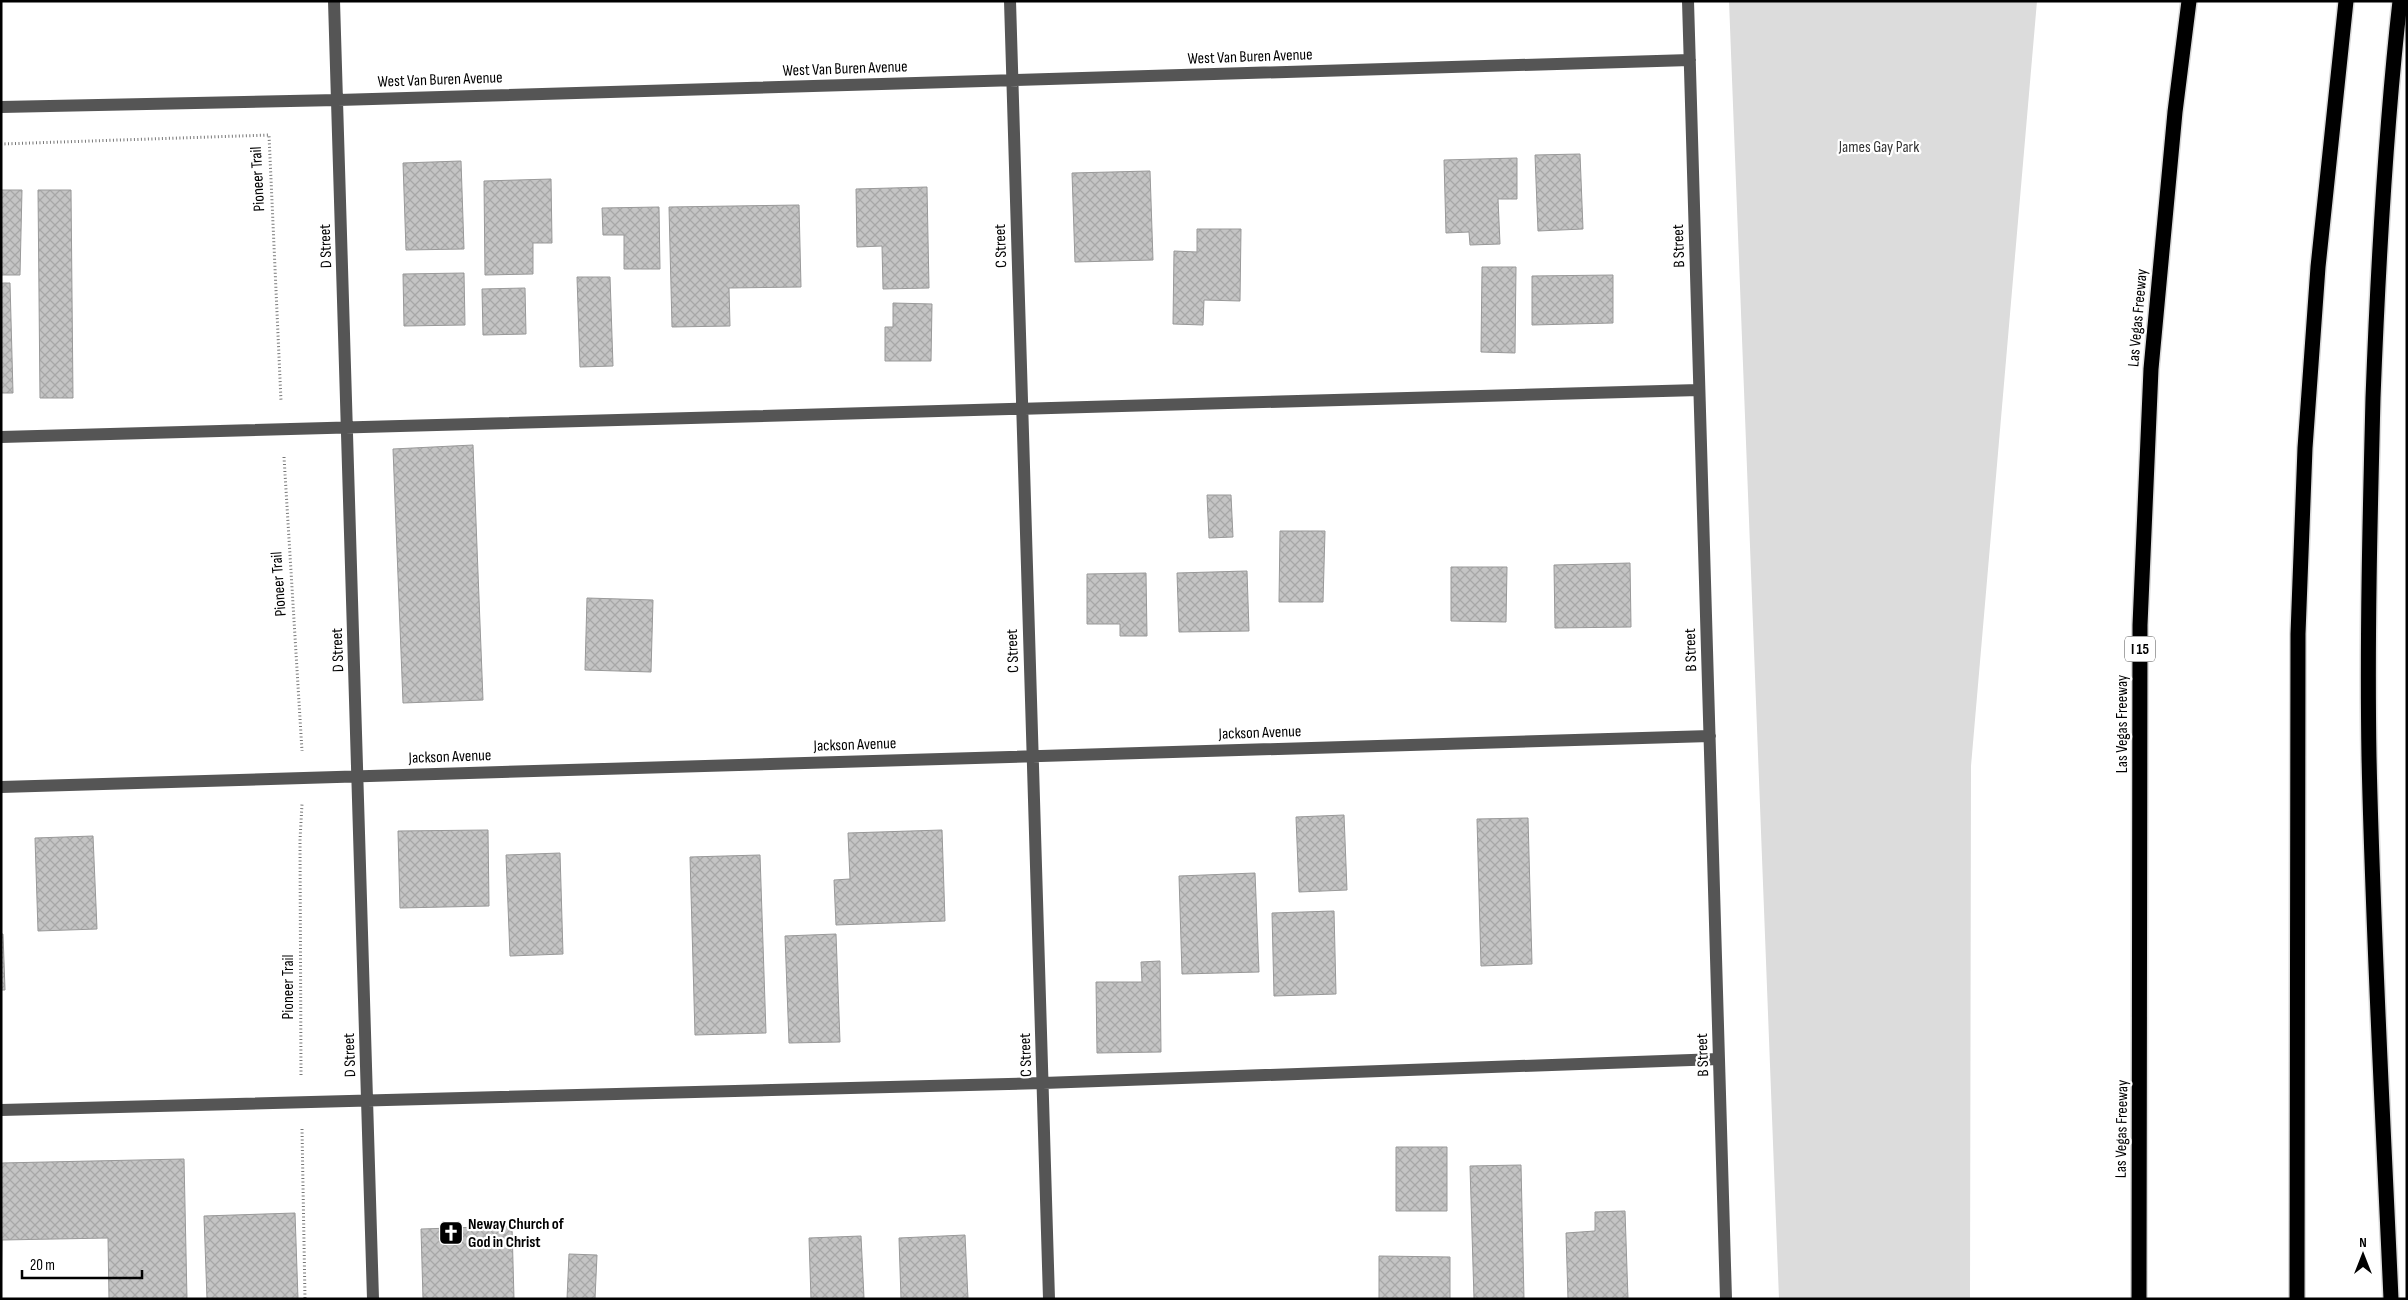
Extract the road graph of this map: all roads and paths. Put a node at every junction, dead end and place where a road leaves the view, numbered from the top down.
1 (334, 1) edge
2 (1010, 1) edge
3 (1688, 1) edge
4 (2189, 1) edge
5 (2346, 1) edge
6 (2400, 1) edge
7 (1690, 60) junction
8 (1012, 80) junction
9 (338, 100) junction
10 (1, 107) edge
11 (1, 144) edge
12 (1699, 390) junction
13 (1022, 409) junction
14 (348, 427) junction
15 (282, 429) junction
16 (1, 437) edge
17 (1710, 736) junction
18 (1033, 756) junction
19 (358, 776) junction
20 (304, 778) junction
21 (1, 787) edge
22 (1719, 1060) junction
23 (1043, 1083) junction
24 (367, 1099) junction
25 (301, 1101) junction
26 (1, 1110) edge
27 (305, 1299) edge
28 (373, 1299) edge
29 (1049, 1299) edge
30 (1726, 1299) edge
31 (2140, 1299) edge
32 (2297, 1299) edge
33 (2391, 1299) edge

1 - 9 street, D Street
2 - 8 street, C Street
3 - 7 street, B Street
4 - 31 highway, Las Vegas Freeway / I 15
5 - 32 highway
6 - 33 highway
7 - 8 street, West Van Buren Avenue
7 - 12 street, B Street
8 - 9 street, West Van Buren Avenue
8 - 13 street, C Street
9 - 10 street, West Van Buren Avenue
9 - 14 street, D Street
11 - 15 path, Pioneer Trail
12 - 13 street
12 - 17 street, B Street
13 - 14 street
13 - 18 street, C Street
14 - 15 street
14 - 19 street, D Street
15 - 16 street
15 - 20 path, Pioneer Trail
17 - 18 street, Jackson Avenue
17 - 22 street, B Street
18 - 19 street, Jackson Avenue
18 - 23 street, C Street
19 - 20 street, Jackson Avenue
19 - 24 street, D Street
20 - 21 street, Jackson Avenue
20 - 25 path, Pioneer Trail
22 - 23 street
22 - 30 street, B Street
23 - 24 street
23 - 29 street, C Street
24 - 25 street
24 - 28 street, D Street
25 - 26 street
25 - 27 path, Pioneer Trail

